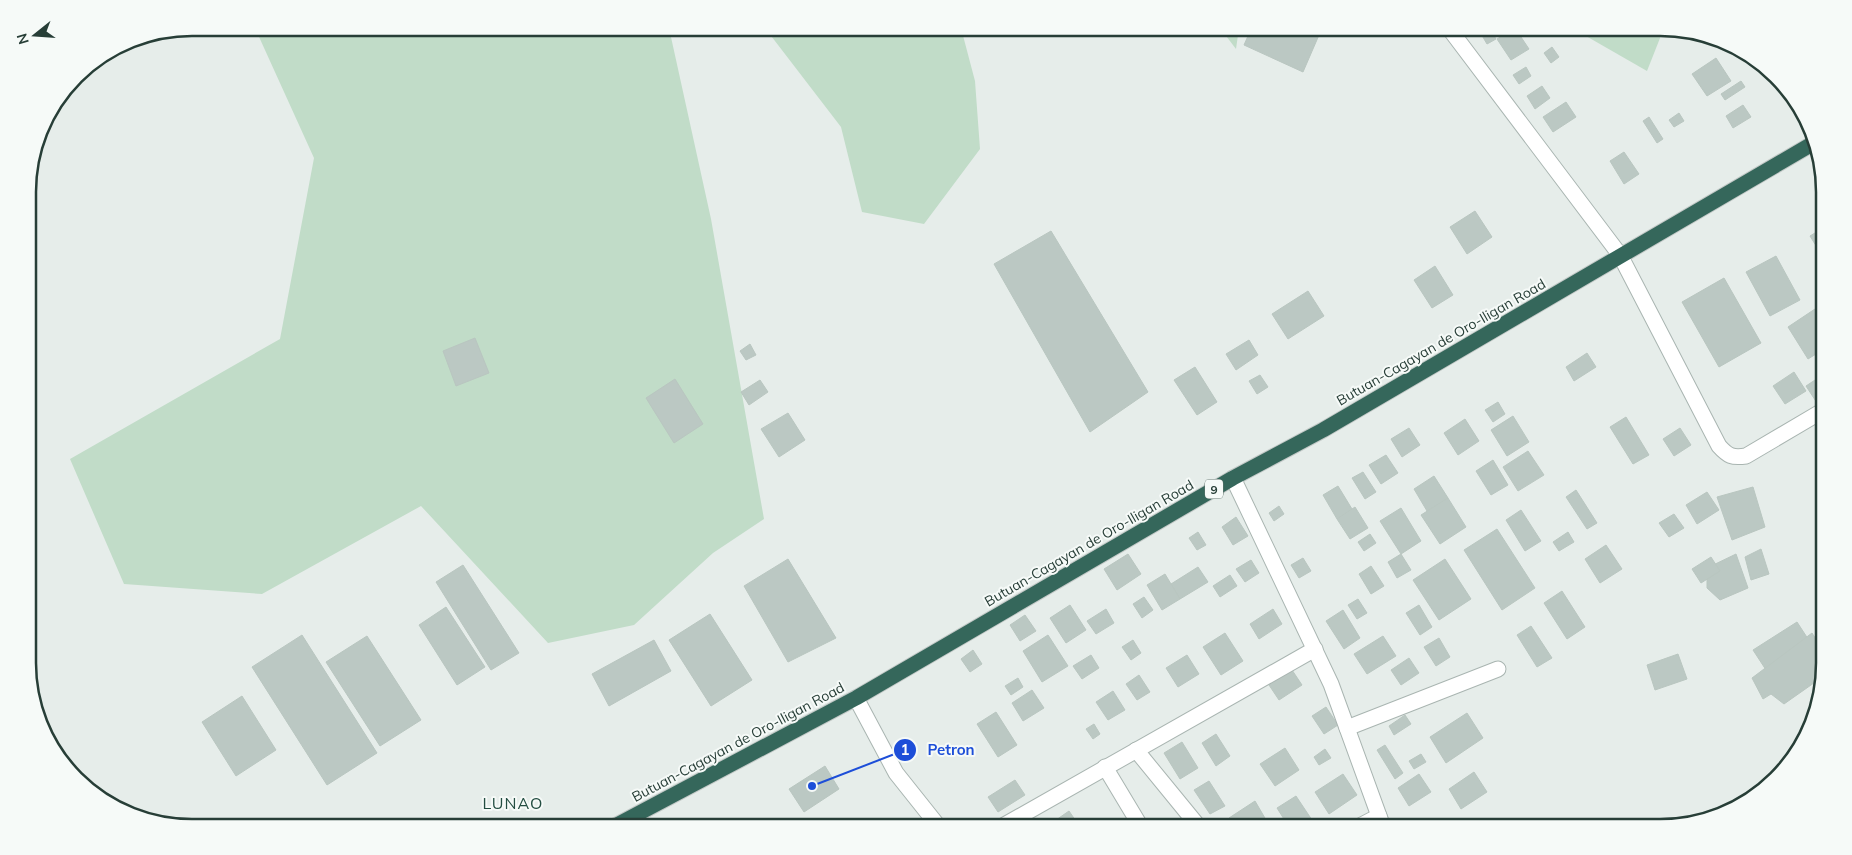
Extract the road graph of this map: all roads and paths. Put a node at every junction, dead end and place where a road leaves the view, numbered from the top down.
1 (1454, 36) edge
2 (1808, 146) edge
3 (1620, 255) junction
4 (1816, 415) edge
5 (1233, 478) junction
6 (1315, 649) junction
7 (1498, 669) dead end
8 (856, 698) junction
9 (1347, 728) junction
10 (1136, 750) junction
11 (1105, 766) junction
12 (932, 818) edge
13 (1016, 818) edge
14 (1136, 818) edge
15 (1192, 818) edge
16 (1380, 818) edge
17 (629, 819) edge

1 - 3 street
2 - 3 highway, Butuan-Cagayan de Oro-Iligan Road / 9
3 - 4 street
3 - 5 highway, Butuan-Cagayan de Oro-Iligan Road / 9
5 - 6 street
5 - 8 highway, Butuan-Cagayan de Oro-Iligan Road / 9
6 - 9 street
6 - 10 street
7 - 9 street
8 - 12 street
8 - 17 highway, Butuan-Cagayan de Oro-Iligan Road / 9
9 - 16 street
10 - 11 street
10 - 15 street
11 - 13 street
11 - 14 street

